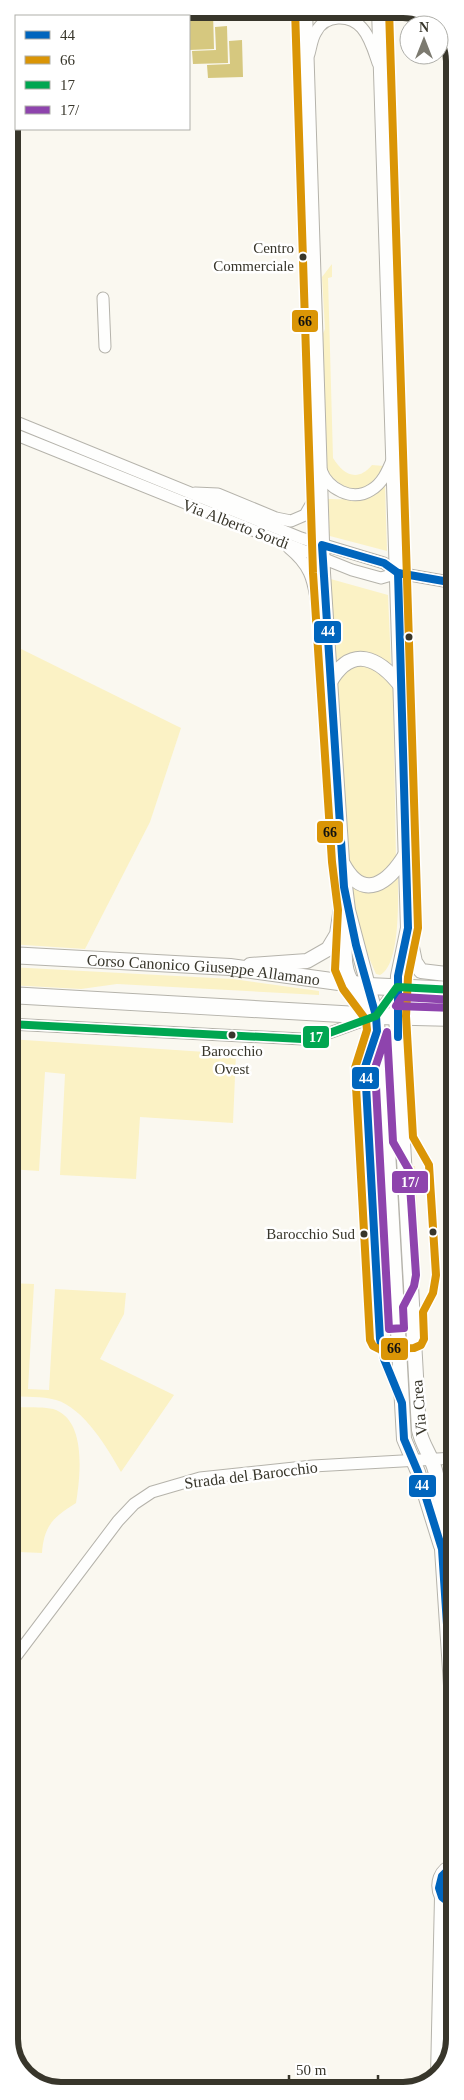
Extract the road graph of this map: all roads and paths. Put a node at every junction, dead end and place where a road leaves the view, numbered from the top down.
1 (305, 18) edge
2 (379, 18) edge
3 (307, 60) junction
4 (381, 69) junction
5 (104, 298) dead end
6 (105, 347) dead end
7 (18, 423) edge
8 (18, 436) edge
9 (394, 456) junction
10 (123, 466) junction
11 (320, 468) junction
12 (118, 477) junction
13 (321, 488) junction
14 (190, 493) junction
15 (284, 544) junction
16 (322, 551) junction
17 (398, 572) junction
18 (446, 581) edge
19 (326, 632) junction
20 (330, 682) junction
21 (401, 686) junction
22 (406, 854) junction
23 (342, 861) junction
24 (344, 887) junction
25 (348, 910) junction
26 (408, 928) junction
27 (18, 955) edge
28 (230, 967) junction
29 (446, 974) edge
30 (351, 984) junction
31 (368, 986) junction
32 (397, 987) junction
33 (446, 990) edge
34 (18, 996) edge
35 (376, 1016) junction
36 (396, 1016) junction
37 (446, 1018) edge
38 (18, 1024) edge
39 (446, 1458) edge
40 (431, 1459) junction
41 (413, 1460) junction
42 (442, 1549) junction
43 (446, 1610) edge
44 (18, 1653) edge
45 (446, 1872) edge
46 (442, 1898) junction
47 (446, 1901) edge
48 (446, 1986) edge
49 (440, 2008) junction
50 (438, 2065) edge

1 - 3 street, Via Crea
2 - 4 street, Via Crea
3 - 4 street, Via Crea
3 - 11 street, Via Crea
4 - 9 street, Via Crea
5 - 6 street
7 - 10 street, Via Alberto Sordi
8 - 12 street, Via Alberto Sordi
9 - 11 street
9 - 17 street, Via Crea
10 - 12 street
10 - 14 street, Via Alberto Sordi
11 - 13 street, Via Crea
12 - 15 street, Via Alberto Sordi
13 - 14 street, Via Alberto Sordi
13 - 16 street, Via Crea
14 - 16 street, Via Alberto Sordi
15 - 16 street, Via Alberto Sordi
15 - 19 street, Via Crea
16 - 17 street, Via Alberto Sordi
16 - 19 street, Via Crea
17 - 18 street, Via Alberto Sordi
17 - 21 street, Via Crea
19 - 20 street, Via Crea
20 - 21 street
20 - 23 street, Via Crea
21 - 22 street, Via Crea
22 - 23 street
22 - 26 street, Via Crea
23 - 24 street, Via Crea
24 - 25 street, Via Crea
24 - 28 street
25 - 30 street, Via Crea
25 - 31 street, Via Crea
26 - 29 street
26 - 32 street, Via Crea
27 - 28 main road, Corso Canonico Giuseppe Allamano
28 - 30 main road, Corso Canonico Giuseppe Allamano
30 - 31 main road, Corso Canonico Giuseppe Allamano
30 - 35 street, Via Crea
31 - 32 main road, Corso Canonico Giuseppe Allamano
31 - 35 street, Via Crea
32 - 33 main road, Corso Canonico Giuseppe Allamano
32 - 35 street
32 - 36 street, Via Crea
34 - 35 main road, Corso Canonico Giuseppe Allamano
35 - 36 main road, Corso Canonico Giuseppe Allamano
35 - 38 street, Corso Canonico Giuseppe Allamano
35 - 41 street, Via Crea
36 - 37 main road, Corso Canonico Giuseppe Allamano
36 - 40 street, Via Crea
39 - 40 street, Strada del Barocchio
40 - 41 street, Strada del Barocchio
40 - 42 street, Via Crea
41 - 42 street, Via Crea
41 - 44 street, Strada del Barocchio
42 - 43 street, Via Crea
45 - 46 street
46 - 47 street
46 - 49 street
48 - 49 street
49 - 50 street

